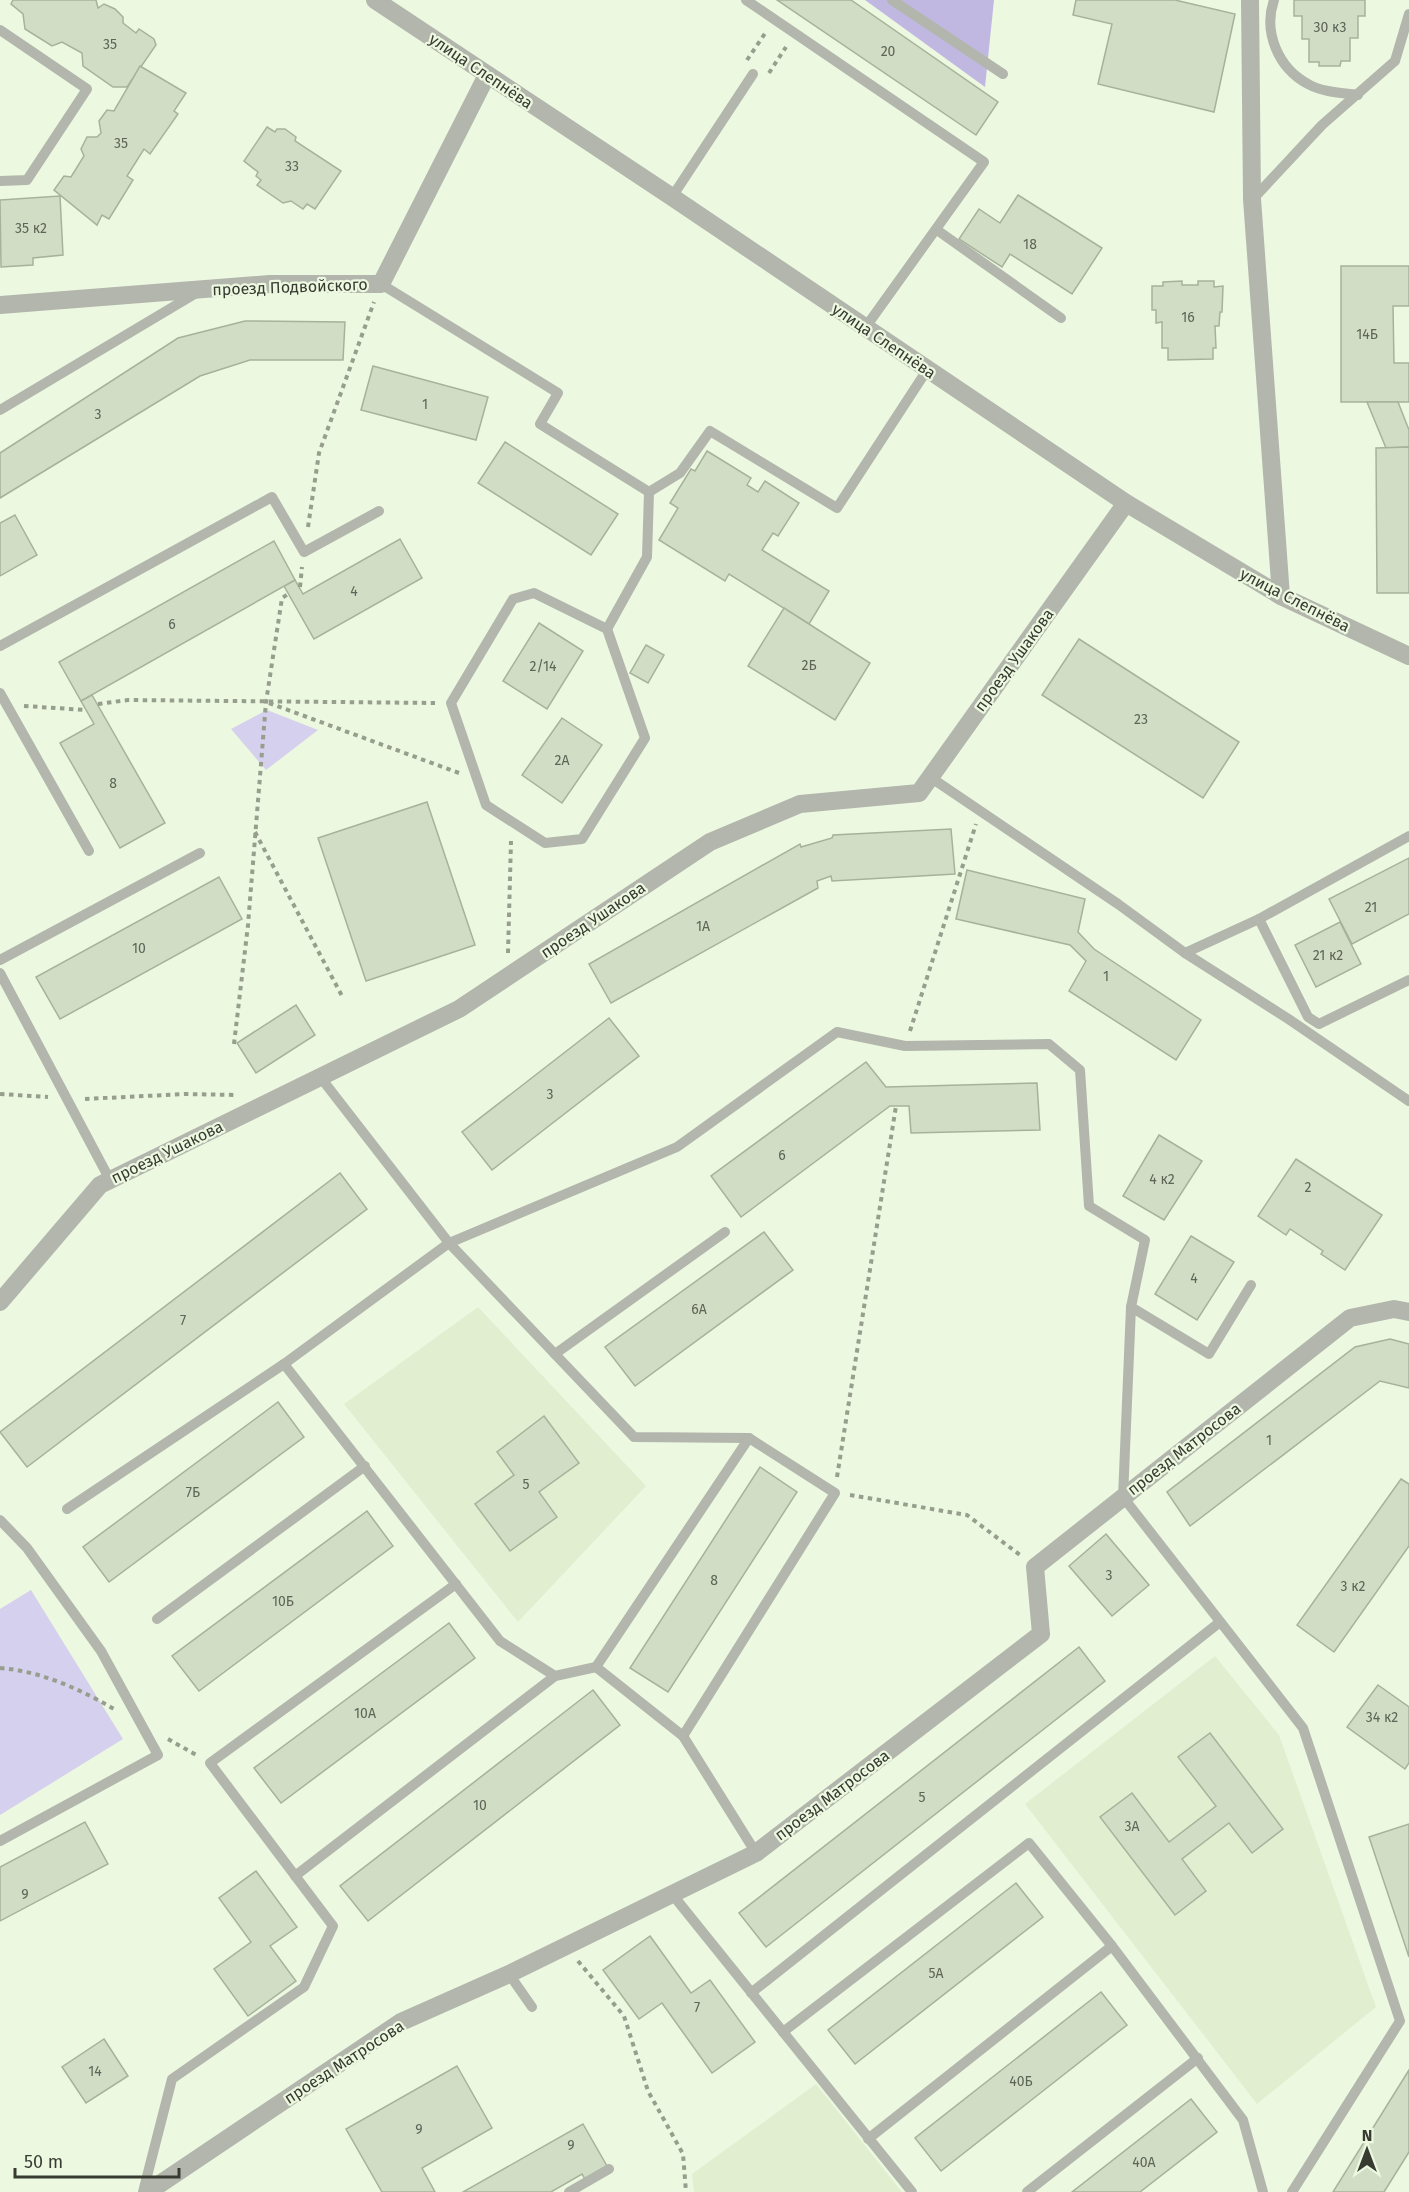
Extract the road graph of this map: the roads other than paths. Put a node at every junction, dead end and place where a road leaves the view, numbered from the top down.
1 (375, 0) edge
2 (746, 0) edge
3 (892, 0) edge
4 (1250, 0) edge
5 (1274, 0) edge
6 (1409, 14) edge
7 (0, 30) edge
8 (753, 74) road end
9 (1003, 74) dead end
10 (487, 75) junction
11 (1358, 95) junction
12 (0, 181) edge
13 (672, 196) junction
14 (1252, 200) junction
15 (937, 230) junction
16 (381, 284) junction
17 (203, 290) junction
18 (0, 305) edge
19 (1062, 318) dead end
20 (865, 328) junction
21 (927, 370) junction
22 (0, 410) edge
23 (649, 492) junction
24 (1126, 503) junction
25 (379, 511) dead end
26 (1281, 596) junction
27 (607, 629) junction
28 (0, 646) edge
29 (1409, 656) edge
30 (0, 693) edge
31 (930, 777) junction
32 (1409, 836) edge
33 (89, 851) dead end
34 (200, 853) dead end
35 (1259, 920) junction
36 (1185, 954) junction
37 (0, 960) edge
38 (0, 973) edge
39 (1409, 980) edge
40 (321, 1078) junction
41 (1409, 1101) edge
42 (110, 1180) junction
43 (725, 1232) dead end
44 (449, 1244) junction
45 (1251, 1285) dead end
46 (0, 1302) edge
47 (1131, 1307) junction
48 (1409, 1312) edge
49 (555, 1354) junction
50 (284, 1364) junction
51 (749, 1438) junction
52 (365, 1467) junction
53 (1123, 1497) junction
54 (67, 1509) dead end
55 (0, 1520) edge
56 (456, 1584) junction
57 (157, 1619) dead end
58 (1220, 1622) junction
59 (596, 1667) junction
60 (555, 1676) junction
61 (683, 1736) junction
62 (0, 1841) edge
63 (756, 1853) junction
64 (295, 1876) junction
65 (672, 1894) junction
66 (1112, 1946) junction
67 (509, 1974) junction
68 (751, 1993) junction
69 (531, 2007) dead end
70 (783, 2032) junction
71 (1198, 2058) junction
72 (868, 2139) junction
73 (609, 2169) dead end
74 (142, 2192) edge
75 (148, 2192) edge
76 (568, 2192) edge
77 (912, 2192) edge
78 (1027, 2192) edge
79 (1263, 2192) edge
80 (1292, 2192) edge

1 - 10 street, улица Слепнёва
2 - 15 lane
3 - 9 lane
4 - 14 street
5 - 11 lane
6 - 11 lane
7 - 12 lane
8 - 13 lane
10 - 13 street, улица Слепнёва
10 - 16 street, проезд Подвойского
11 - 14 lane
13 - 20 street, улица Слепнёва
14 - 26 street
15 - 19 lane
15 - 20 lane
16 - 17 street, проезд Подвойского
16 - 23 lane
17 - 18 street, проезд Подвойского
17 - 22 lane
20 - 21 street, улица Слепнёва
21 - 23 lane
21 - 24 street, улица Слепнёва
23 - 27 lane
24 - 26 street, улица Слепнёва
24 - 31 street, проезд Ушакова
25 - 28 lane
26 - 29 street, улица Слепнёва
27 - 27 lane
30 - 33 lane
31 - 36 lane
31 - 40 street, проезд Ушакова
32 - 35 lane
34 - 37 lane
35 - 36 lane
35 - 39 lane
36 - 41 lane
38 - 42 lane
40 - 42 street, проезд Ушакова
40 - 44 lane
42 - 46 street, проезд Ушакова
43 - 49 lane
44 - 47 lane
44 - 49 lane
44 - 50 lane
45 - 47 lane
47 - 53 lane
48 - 53 street, проезд Матросова
49 - 51 lane
50 - 52 lane
50 - 54 lane
51 - 59 lane
51 - 61 lane
52 - 56 lane
52 - 57 lane
53 - 58 lane
53 - 63 street, проезд Матросова
55 - 62 lane
56 - 60 lane
56 - 64 lane
58 - 68 lane
58 - 80 lane
59 - 60 lane
59 - 61 lane
60 - 64 lane
61 - 63 lane
63 - 65 street, проезд Матросова
64 - 74 lane
65 - 67 street, проезд Матросова
65 - 68 lane
66 - 70 lane
66 - 71 lane
66 - 72 lane
67 - 69 lane
67 - 75 street, проезд Матросова
68 - 70 lane
70 - 72 lane
71 - 78 lane
71 - 79 lane
72 - 77 lane
73 - 76 lane

